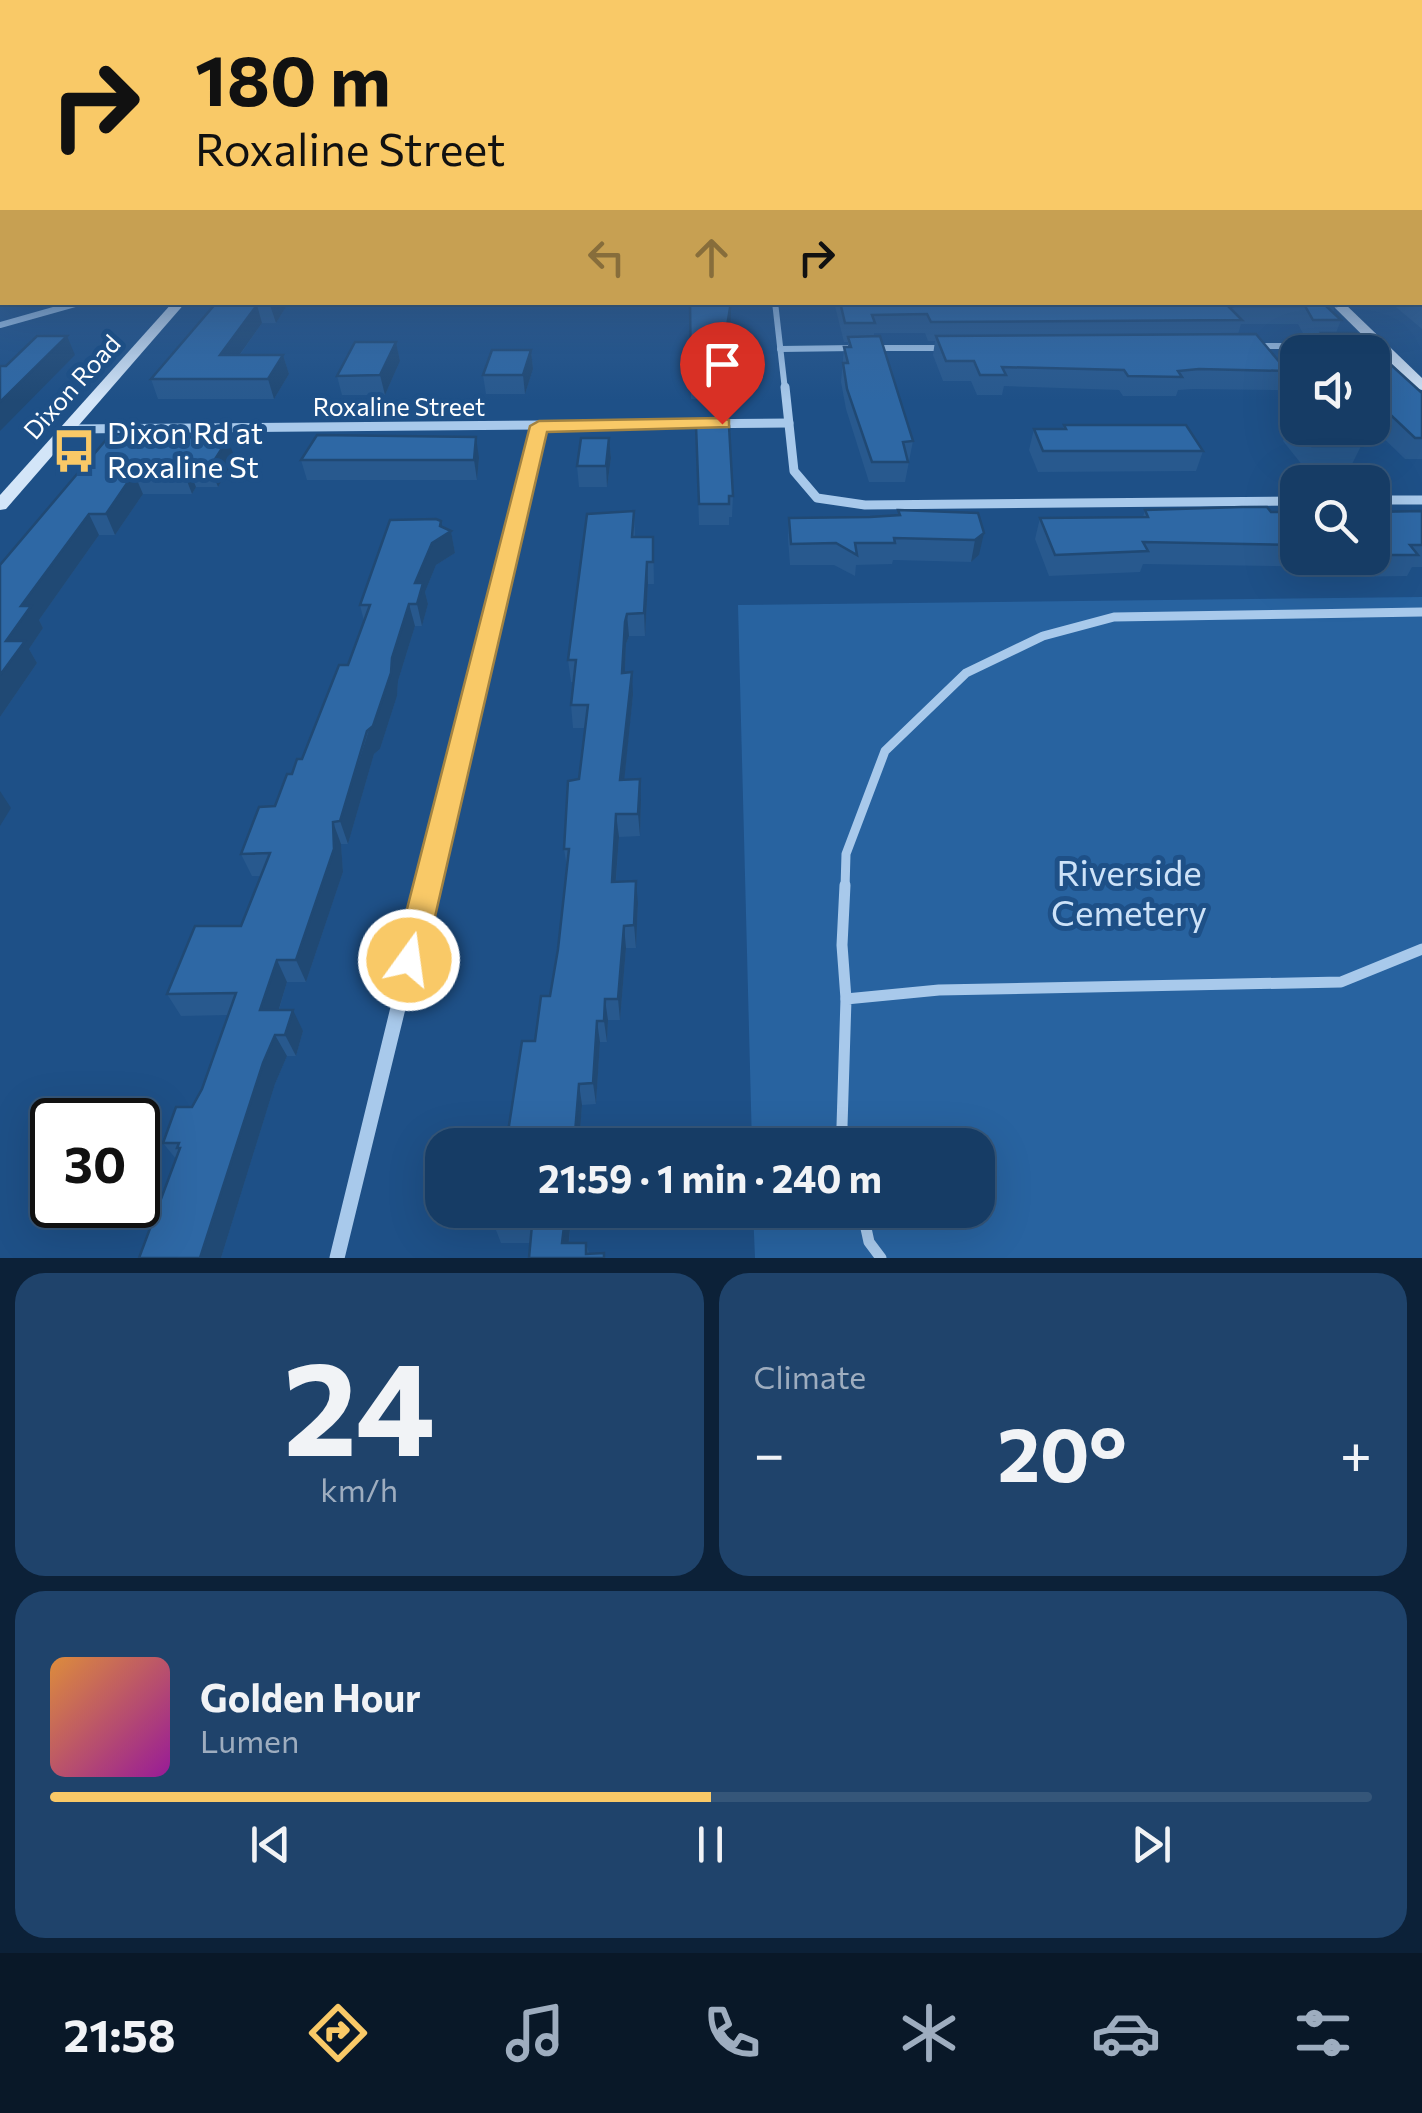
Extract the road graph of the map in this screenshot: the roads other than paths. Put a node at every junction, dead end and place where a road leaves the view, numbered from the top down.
1 (71, 305) edge
2 (177, 305) edge
3 (776, 305) edge
4 (1338, 305) edge
5 (0, 325) edge
6 (1244, 346) edge
7 (1280, 346) edge
8 (964, 348) edge
9 (780, 349) junction
10 (1422, 386) edge
11 (789, 423) junction
12 (539, 426) junction
13 (69, 429) junction
14 (1390, 500) edge
15 (1422, 500) edge
16 (1280, 501) edge
17 (0, 505) edge
18 (1422, 612) edge
19 (1422, 949) edge
20 (846, 999) junction
21 (842, 1128) edge
22 (866, 1228) edge
23 (337, 1258) edge
24 (881, 1258) edge

1 - 5 street
2 - 13 main road, Dixon Road
3 - 9 street
4 - 10 main road
6 - 7 street
8 - 9 street
9 - 11 street
11 - 12 street, Roxaline Street
11 - 16 street
12 - 13 street, Roxaline Street
12 - 23 street
13 - 17 main road, Dixon Road
14 - 15 street
18 - 20 lane
19 - 20 lane
20 - 21 lane
22 - 24 lane

